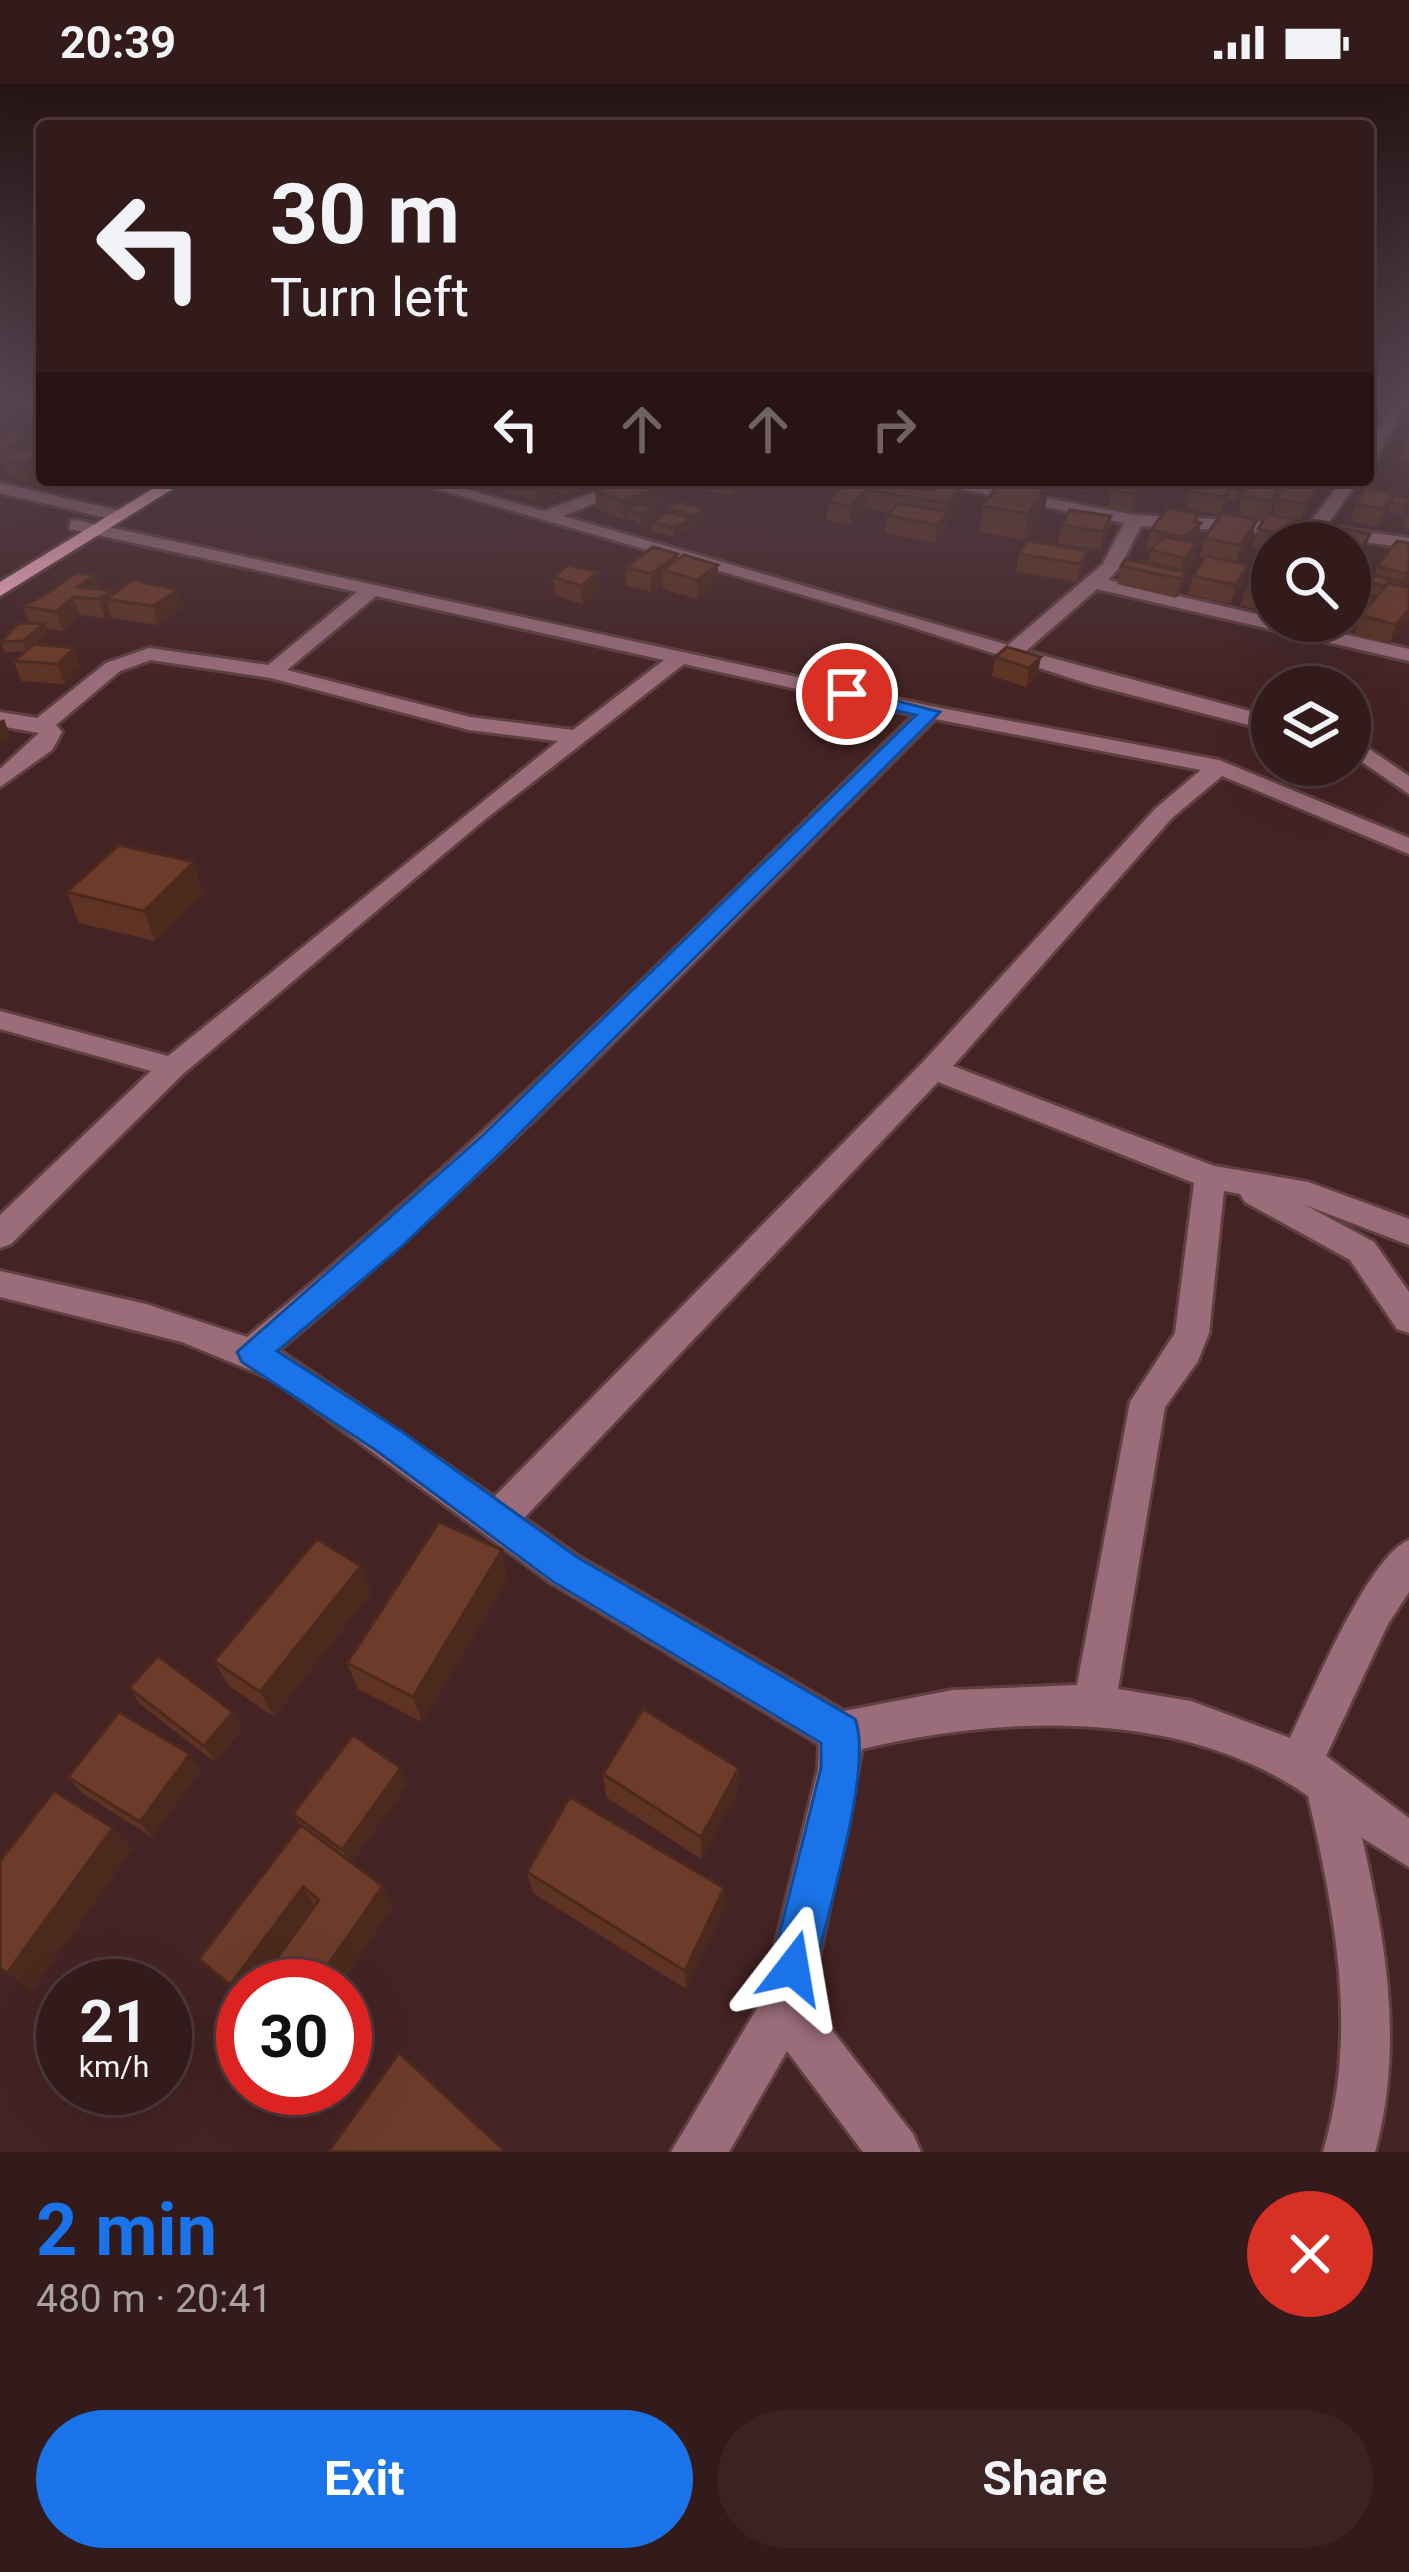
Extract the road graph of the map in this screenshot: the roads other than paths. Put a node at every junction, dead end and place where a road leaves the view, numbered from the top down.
1 (26, 497) edge
2 (130, 497) edge
3 (145, 497) edge
4 (472, 497) edge
5 (600, 497) edge
6 (1013, 497) edge
7 (1339, 497) edge
8 (545, 517) junction
9 (97, 520) junction
10 (1136, 520) junction
11 (1320, 522) edge
12 (1251, 526) edge
13 (1371, 538) edge
14 (1409, 543) edge
15 (1094, 582) junction
16 (1, 583) edge
17 (373, 589) junction
18 (1251, 616) edge
19 (1357, 642) edge
20 (1013, 652) junction
21 (1409, 655) edge
22 (681, 657) junction
23 (272, 672) junction
24 (930, 712) junction
25 (0, 719) edge
26 (42, 725) junction
27 (1251, 731) edge
28 (578, 737) junction
29 (1212, 744) junction
30 (1371, 759) edge
31 (0, 780) edge
32 (1409, 787) edge
33 (1409, 847) edge
34 (0, 1020) edge
35 (172, 1067) junction
36 (933, 1069) junction
37 (1225, 1181) junction
38 (1409, 1232) edge
39 (0, 1235) edge
40 (0, 1284) edge
41 (1409, 1319) edge
42 (253, 1352) junction
43 (495, 1522) junction
44 (1409, 1558) edge
45 (1094, 1704) junction
46 (841, 1733) junction
47 (1314, 1776) junction
48 (1409, 1845) edge
49 (784, 2008) junction
50 (697, 2152) edge
51 (896, 2152) edge
52 (1348, 2152) edge

1 - 9 street
2 - 9 main road
3 - 9 main road
4 - 8 street
5 - 8 street
6 - 10 street
7 - 11 street
8 - 20 street
9 - 16 main road
9 - 17 street
10 - 12 street
10 - 15 street
13 - 14 street
15 - 18 street
15 - 20 street
17 - 22 street
17 - 23 street
19 - 21 street
20 - 29 street
22 - 24 street
22 - 28 street
23 - 26 street
23 - 28 street
24 - 29 street
24 - 42 street
25 - 26 street
26 - 31 street
27 - 29 street
28 - 35 street
29 - 33 street
29 - 36 street
30 - 32 street
34 - 35 street
35 - 39 street
36 - 37 street
36 - 43 street
37 - 38 street
37 - 41 street
37 - 45 street
40 - 42 street
42 - 43 street
43 - 46 street
44 - 47 street
45 - 46 street
45 - 47 street
46 - 49 street
47 - 48 street
47 - 52 street
49 - 50 street
49 - 51 street

